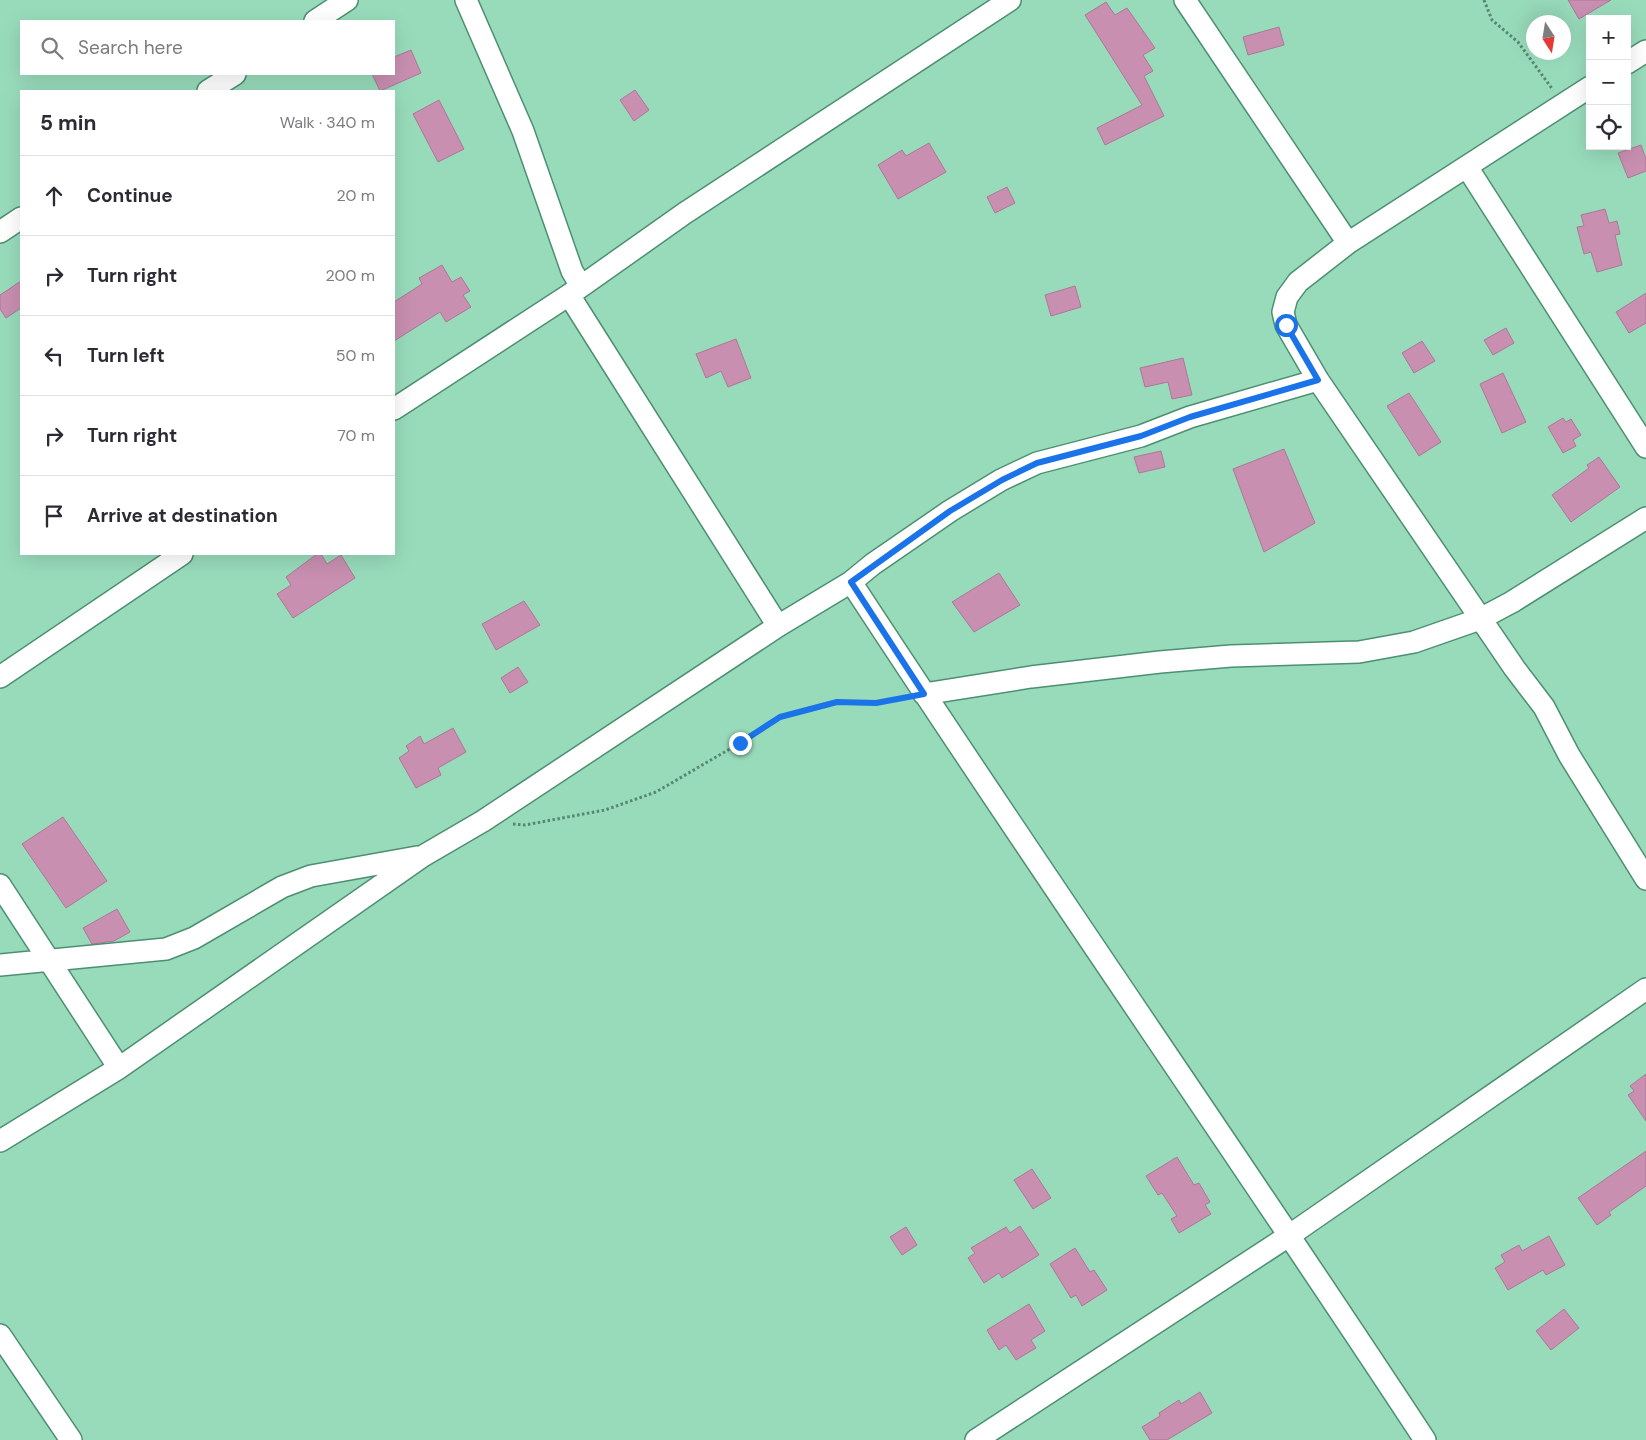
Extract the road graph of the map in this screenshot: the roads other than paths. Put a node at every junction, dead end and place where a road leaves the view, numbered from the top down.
1 (347, 0) edge
2 (466, 0) edge
3 (1010, 0) edge
4 (1185, 0) edge
5 (317, 20) edge
6 (1646, 51) edge
7 (1631, 60) edge
8 (233, 75) edge
9 (210, 90) edge
10 (1586, 90) edge
11 (1467, 167) junction
12 (20, 219) edge
13 (0, 232) edge
14 (1348, 243) junction
15 (575, 290) junction
16 (1318, 380) junction
17 (395, 408) edge
18 (1646, 448) edge
19 (1646, 518) edge
20 (181, 555) edge
21 (851, 582) junction
22 (1480, 618) junction
23 (778, 626) junction
24 (0, 677) edge
25 (924, 694) junction
26 (424, 856) junction
27 (1646, 879) edge
28 (0, 885) edge
29 (48, 959) junction
30 (0, 965) edge
31 (1646, 989) edge
32 (119, 1068) junction
33 (0, 1141) edge
34 (1290, 1234) junction
35 (0, 1335) edge
36 (71, 1440) edge
37 (976, 1440) edge
38 (1425, 1440) edge

1 - 5 street
2 - 15 street
3 - 15 street
4 - 14 street
6 - 7 street
8 - 9 street
10 - 11 street
11 - 14 street
11 - 18 street
12 - 13 street
14 - 16 street
15 - 17 street
15 - 23 street
16 - 21 street
16 - 22 street
19 - 22 street
20 - 24 street
21 - 23 street
21 - 25 street
22 - 25 street
22 - 27 street
23 - 26 street
25 - 34 street
26 - 29 street
26 - 32 street
28 - 29 street
29 - 30 street
29 - 32 street
31 - 34 street
32 - 33 street
34 - 37 street
34 - 38 street
35 - 36 street

